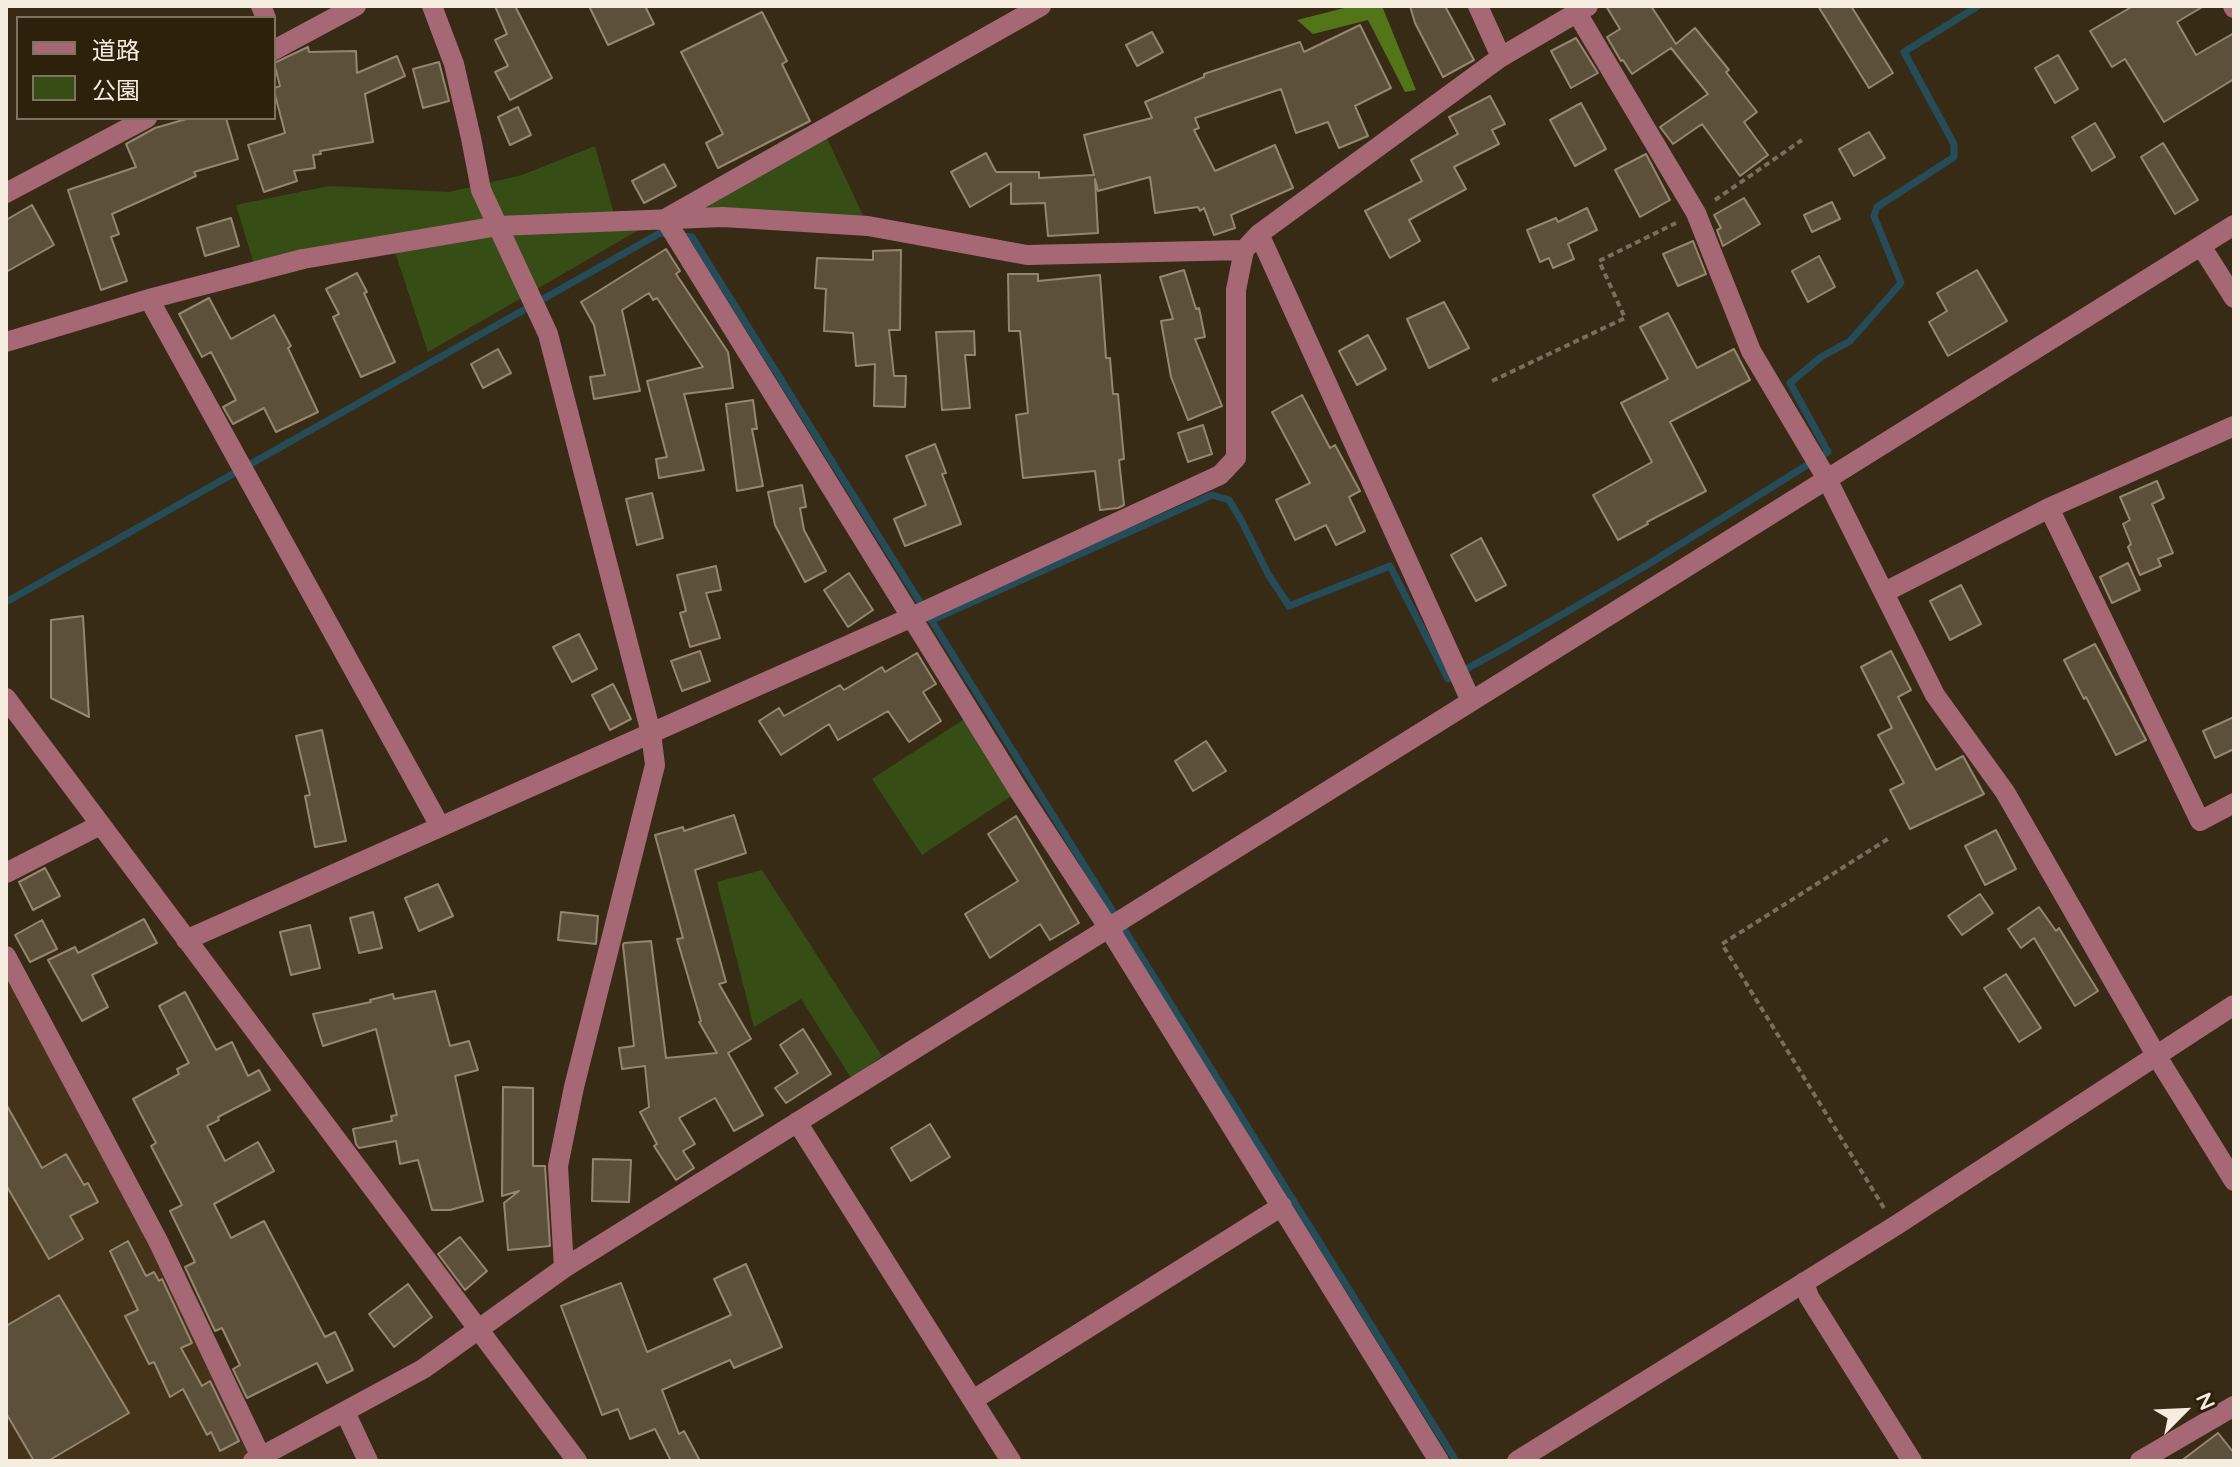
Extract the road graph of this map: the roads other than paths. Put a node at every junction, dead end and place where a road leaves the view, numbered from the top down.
1 (356, 6) edge
2 (432, 6) edge
3 (1041, 6) edge
4 (1478, 6) edge
5 (1582, 9) edge
6 (276, 44) edge
7 (1501, 57) junction
8 (143, 120) edge
9 (6, 193) edge
10 (665, 219) junction
11 (2234, 225) edge
12 (498, 226) junction
13 (1259, 234) junction
14 (2201, 246) junction
15 (1244, 250) junction
16 (2234, 298) edge
17 (149, 299) junction
18 (6, 342) edge
19 (2234, 426) edge
20 (1827, 479) junction
21 (2049, 508) junction
22 (1885, 592) junction
23 (912, 617) junction
24 (6, 698) edge
25 (1471, 701) junction
26 (651, 733) junction
27 (2234, 803) edge
28 (100, 825) junction
29 (440, 826) junction
30 (6, 873) edge
31 (1108, 927) junction
32 (186, 940) junction
33 (6, 956) edge
34 (2234, 1005) edge
35 (2156, 1055) junction
36 (797, 1122) junction
37 (2234, 1181) edge
38 (1282, 1206) junction
39 (564, 1268) junction
40 (1804, 1282) junction
41 (478, 1328) junction
42 (973, 1400) junction
43 (2234, 1406) edge
44 (345, 1412) junction
45 (257, 1459) edge
46 (368, 1461) edge
47 (577, 1461) edge
48 (1011, 1461) edge
49 (1439, 1461) edge
50 (1517, 1461) edge
51 (1912, 1461) edge
52 (2140, 1461) edge

1 - 6 street
2 - 12 street
3 - 10 street
4 - 7 street
5 - 7 street
5 - 20 street
7 - 13 street
8 - 9 street
10 - 12 street
10 - 15 street
10 - 23 street
11 - 14 street
12 - 17 street
12 - 26 street
13 - 15 street
13 - 25 street
14 - 16 street
14 - 20 street
15 - 23 street
17 - 18 street
17 - 29 street
19 - 21 street
20 - 22 street
20 - 25 street
21 - 22 street
21 - 27 street
22 - 35 street
23 - 26 street
23 - 31 street
24 - 28 street
25 - 31 street
26 - 29 street
26 - 39 street
28 - 30 street
28 - 32 street
29 - 32 street
31 - 36 street
31 - 38 street
32 - 41 street
33 - 45 street
34 - 35 street
35 - 37 street
35 - 40 street
36 - 39 street
36 - 42 street
38 - 42 street
38 - 49 street
39 - 41 street
40 - 50 street
40 - 51 street
41 - 44 street
41 - 47 street
42 - 48 street
43 - 52 street
44 - 45 street
44 - 46 street

